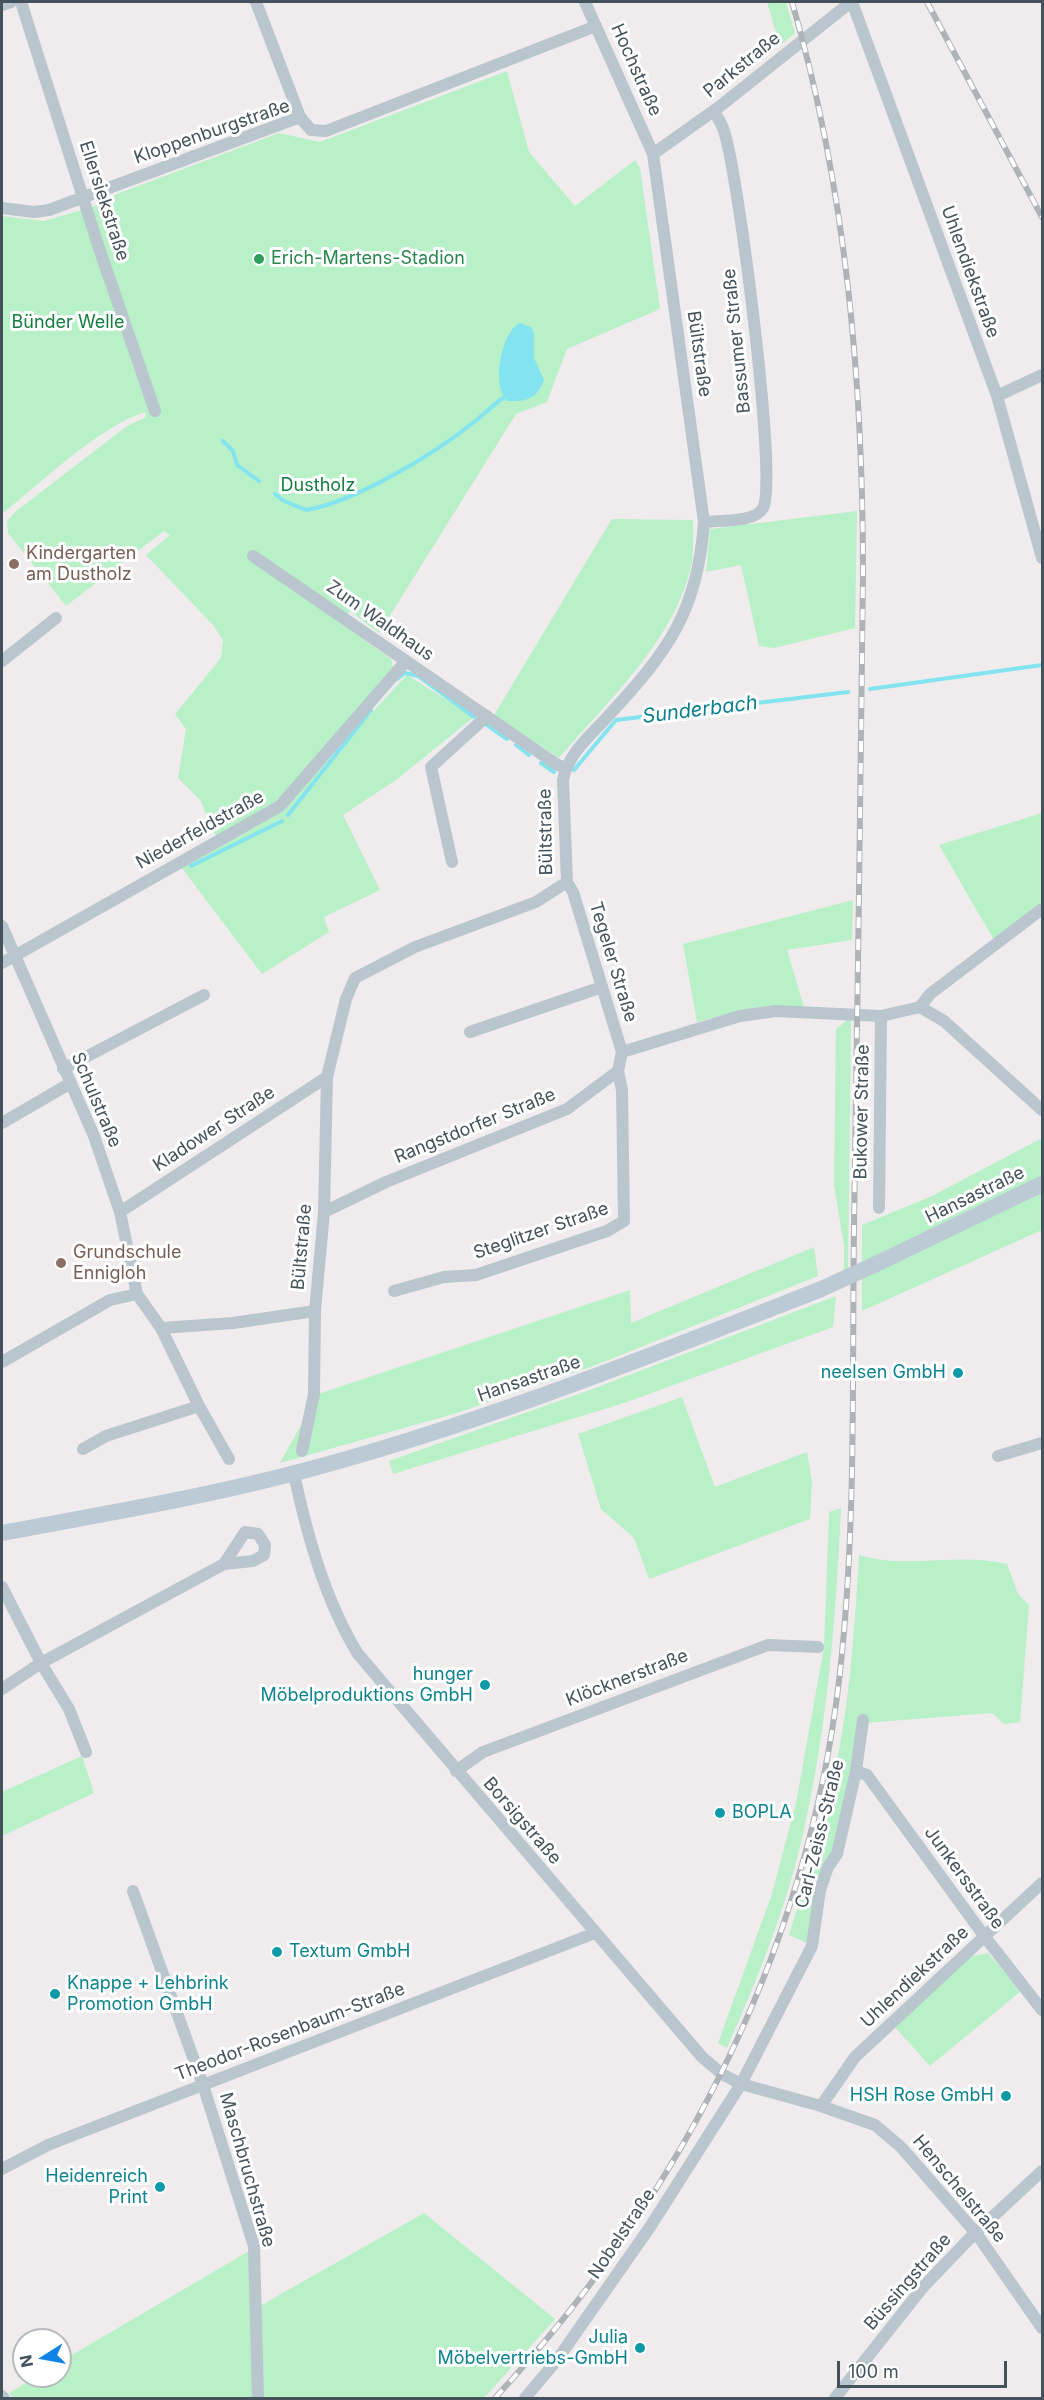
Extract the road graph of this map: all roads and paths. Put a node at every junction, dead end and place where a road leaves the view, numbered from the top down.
1 (11, 2) edge
2 (21, 2) edge
3 (256, 2) edge
4 (585, 2) edge
5 (852, 2) edge
6 (2, 5) edge
7 (596, 26) junction
8 (714, 111) junction
9 (300, 117) junction
10 (652, 154) junction
11 (84, 197) junction
12 (2, 208) edge
13 (1042, 375) edge
14 (997, 396) junction
15 (155, 411) dead end
16 (704, 522) junction
17 (253, 556) dead end
18 (1042, 558) edge
19 (56, 618) dead end
20 (406, 661) junction
21 (2, 662) edge
22 (487, 716) junction
23 (565, 768) junction
24 (452, 862) dead end
25 (567, 882) junction
26 (1042, 909) edge
27 (2, 926) edge
28 (14, 956) junction
29 (2, 963) edge
30 (602, 987) junction
31 (204, 995) dead end
32 (920, 1008) junction
33 (881, 1016) junction
34 (470, 1032) dead end
35 (622, 1052) junction
36 (63, 1068) junction
37 (618, 1071) junction
38 (327, 1077) junction
39 (69, 1084) junction
40 (1042, 1110) edge
41 (2, 1123) edge
42 (1042, 1184) edge
43 (879, 1208) dead end
44 (120, 1212) junction
45 (324, 1212) junction
46 (394, 1291) dead end
47 (137, 1294) junction
48 (315, 1311) junction
49 (161, 1328) junction
50 (2, 1362) edge
51 (199, 1406) junction
52 (1042, 1443) edge
53 (83, 1449) dead end
54 (302, 1451) dead end
55 (998, 1456) dead end
56 (229, 1459) dead end
57 (294, 1474) junction
58 (2, 1533) edge
59 (224, 1564) dead end
60 (2, 1587) edge
61 (818, 1647) dead end
62 (41, 1664) junction
63 (2, 1689) edge
64 (863, 1720) dead end
65 (86, 1752) dead end
66 (456, 1771) junction
67 (856, 1771) junction
68 (1042, 1883) edge
69 (133, 1891) dead end
70 (595, 1933) junction
71 (985, 1937) junction
72 (1042, 2010) edge
73 (741, 2084) junction
74 (203, 2085) junction
75 (821, 2106) junction
76 (2, 2169) edge
77 (1042, 2171) edge
78 (976, 2232) junction
79 (1042, 2328) edge
80 (258, 2398) edge
81 (525, 2398) edge
82 (835, 2398) edge

1 - 6 street
2 - 11 street, Ellersiekstraße
3 - 9 street
4 - 7 street, Hochstraße
5 - 8 street, Parkstraße
5 - 14 street, Uhlendiekstraße
7 - 9 street, Kloppenburgstraße
7 - 10 street, Hochstraße
8 - 10 street, Parkstraße
8 - 16 street, Bassumer Straße
9 - 11 street, Kloppenburgstraße
10 - 16 street, Bültstraße
11 - 12 street, Kloppenburgstraße
11 - 15 street, Ellersiekstraße
13 - 14 street
14 - 18 street, Uhlendiekstraße
16 - 23 street, Bültstraße
17 - 20 street, Zum Waldhaus
19 - 21 street
20 - 22 street, Zum Waldhaus
20 - 28 street, Niederfeldstraße
22 - 23 street, Zum Waldhaus
22 - 24 street
23 - 25 street, Bültstraße
25 - 30 street, Tegeler Straße
25 - 38 street, Bültstraße
26 - 32 street
27 - 28 street, Schulstraße
28 - 29 street, Niederfeldstraße
28 - 36 street, Schulstraße
30 - 34 street
30 - 35 street, Tegeler Straße
31 - 36 street
32 - 33 street
32 - 40 street
33 - 35 street
33 - 43 street, Bukower Straße
35 - 37 street
36 - 39 street, Schulstraße
37 - 45 street, Rangstdorfer Straße
37 - 46 street, Steglitzer Straße
38 - 44 street, Kladower Straße
38 - 45 street, Bültstraße
39 - 41 street
39 - 44 street, Schulstraße
42 - 57 main road, Hansastraße, bridge
44 - 47 street, Schulstraße
45 - 48 street, Bültstraße
47 - 49 street, Schulstraße
47 - 50 street
48 - 49 street
48 - 54 street, Bültstraße
49 - 51 street, Schulstraße
51 - 53 street
51 - 56 street, Schulstraße
52 - 55 street
57 - 58 main road, Hansastraße
57 - 66 street, Borsigstraße
59 - 62 street
60 - 62 street
61 - 66 street, Klöcknerstraße
62 - 63 street
62 - 65 street
64 - 67 street, Carl-Zeiss-Straße
66 - 70 street, Borsigstraße
67 - 71 street, Junkersstraße
67 - 73 street, Carl-Zeiss-Straße
68 - 71 street, Uhlendiekstraße
69 - 74 street, Maschbruchstraße
70 - 73 street, Borsigstraße
70 - 74 street, Theodor-Rosenbaum-Straße
71 - 72 street, Junkersstraße
71 - 75 street, Uhlendiekstraße
73 - 75 street, Borsigstraße
73 - 81 street, Nobelstraße
74 - 76 street, Theodor-Rosenbaum-Straße
74 - 80 street, Maschbruchstraße
75 - 78 street, Henschelstraße
77 - 78 street, Büssingstraße
78 - 79 street, Henschelstraße
78 - 82 street, Büssingstraße

